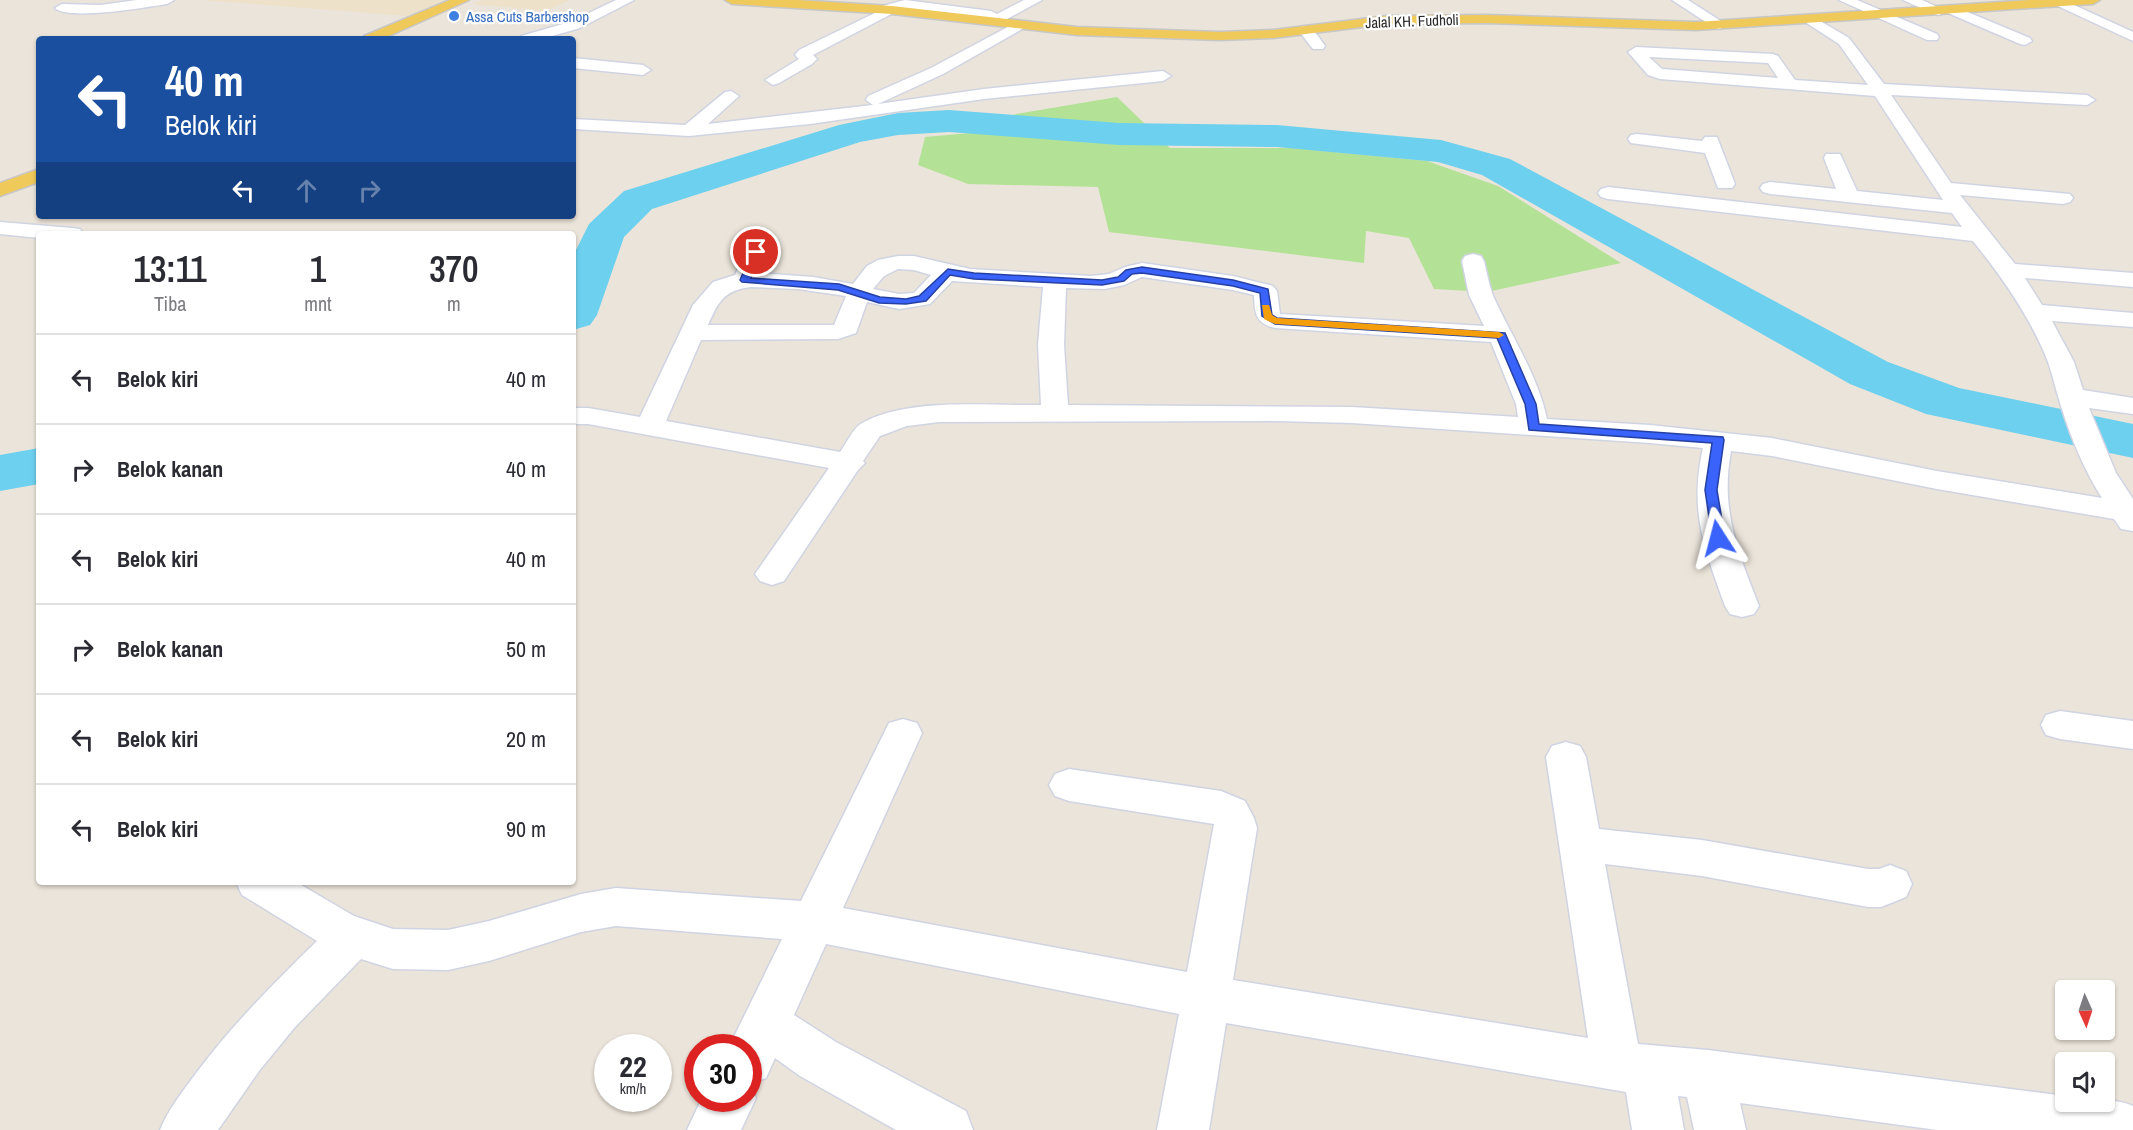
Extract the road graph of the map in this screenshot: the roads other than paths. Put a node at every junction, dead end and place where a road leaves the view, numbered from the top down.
1 (167, 0) edge
2 (462, 0) edge
3 (627, 0) edge
4 (732, 0) edge
5 (960, 0) edge
6 (1035, 0) edge
7 (1680, 0) edge
8 (1845, 0) edge
9 (1910, 0) edge
10 (2093, 0) edge
11 (2056, 1) edge
12 (803, 2) edge
13 (886, 7) edge
14 (62, 8) dead end
15 (938, 11) junction
16 (1946, 11) junction
17 (1880, 15) junction
18 (1810, 19) junction
19 (988, 21) junction
20 (1019, 25) junction
21 (1720, 25) junction
22 (1696, 26) junction
23 (1305, 30) junction
24 (376, 36) edge
25 (537, 36) edge
26 (1932, 37) dead end
27 (2133, 37) edge
28 (2025, 41) dead end
29 (1318, 46) dead end
30 (1720, 55) junction
31 (576, 63) edge
32 (643, 70) dead end
33 (1162, 76) dead end
34 (773, 80) dead end
35 (1789, 83) junction
36 (1879, 90) junction
37 (731, 96) dead end
38 (2087, 100) dead end
39 (842, 115) junction
40 (576, 124) edge
41 (689, 131) junction
42 (1637, 139) dead end
43 (1833, 158) dead end
44 (36, 176) edge
45 (1704, 181) dead end
46 (1725, 184) junction
47 (1945, 188) junction
48 (0, 190) edge
49 (1608, 193) dead end
50 (1849, 197) junction
51 (2062, 198) dead end
52 (1958, 208) junction
53 (0, 228) edge
54 (36, 231) edge
55 (1979, 235) junction
56 (756, 252) dead end
57 (1473, 261) dead end
58 (2008, 270) junction
59 (948, 272) junction
60 (745, 280) junction
61 (1055, 280) junction
62 (2133, 280) edge
63 (857, 294) junction
64 (2034, 312) junction
65 (2133, 320) edge
66 (693, 333) junction
67 (1501, 335) junction
68 (2073, 403) junction
69 (2133, 406) edge
70 (1055, 414) junction
71 (576, 416) edge
72 (649, 427) junction
73 (1534, 427) junction
74 (1719, 440) junction
75 (850, 463) junction
76 (2128, 517) edge
77 (772, 574) dead end
78 (1742, 606) dead end
79 (2060, 725) dead end
80 (903, 733) dead end
81 (2133, 735) edge
82 (1566, 757) dead end
83 (1069, 785) dead end
84 (1580, 844) junction
85 (1890, 884) dead end
86 (263, 885) edge
87 (813, 922) junction
88 (353, 936) junction
89 (1207, 998) junction
90 (762, 1034) edge
91 (762, 1044) edge
92 (1633, 1068) junction
93 (1708, 1074) junction
94 (723, 1112) edge
95 (186, 1130) edge
96 (713, 1130) edge
97 (948, 1130) edge
98 (1183, 1130) edge
99 (1658, 1130) edge
100 (1720, 1130) edge
101 (2128, 1130) edge

1 - 14 street
2 - 24 main road
3 - 25 street
4 - 12 main road, Jalal KH. Fudholi
5 - 15 street
6 - 19 street
7 - 21 street
8 - 17 street
9 - 16 street
10 - 11 main road, Jalal KH. Fudholi
11 - 16 main road, Jalal KH. Fudholi
11 - 27 street
12 - 13 main road, Jalal KH. Fudholi
13 - 15 main road, Jalal KH. Fudholi
13 - 34 street
15 - 19 main road, Jalal KH. Fudholi
16 - 17 main road, Jalal KH. Fudholi
16 - 28 street
17 - 18 main road, Jalal KH. Fudholi
17 - 26 street
18 - 21 main road, Jalal KH. Fudholi
18 - 36 street
19 - 20 main road, Jalal KH. Fudholi
20 - 23 main road, Jalal KH. Fudholi
20 - 39 street
21 - 22 main road, Jalal KH. Fudholi
22 - 23 main road, Jalal KH. Fudholi
22 - 30 street
23 - 29 street
30 - 35 street
30 - 35 street
31 - 32 street
33 - 39 street
35 - 36 street
36 - 38 street
36 - 47 street
37 - 41 street
39 - 41 street
40 - 41 street
42 - 46 street
43 - 50 street
44 - 48 main road
45 - 46 street
46 - 50 street
47 - 51 street
47 - 52 street
49 - 55 street
50 - 52 street
52 - 55 street
53 - 54 street
55 - 58 street
56 - 60 street
57 - 67 street
58 - 62 street
58 - 64 street
59 - 61 street
59 - 63 street
59 - 63 street
60 - 63 street
60 - 66 street
61 - 67 street
61 - 70 street
63 - 66 street
64 - 65 street
64 - 68 street
66 - 72 street
67 - 73 street
68 - 69 street
68 - 76 street
70 - 73 street
70 - 75 street
71 - 72 street
72 - 75 street
73 - 74 street
74 - 76 street
74 - 78 street
75 - 77 street
79 - 81 street
80 - 87 street
82 - 84 street
83 - 89 street
84 - 85 street
84 - 92 street
86 - 88 street
87 - 88 street
87 - 89 street
87 - 90 street
88 - 95 street
89 - 92 street
89 - 98 street
91 - 97 street
92 - 93 street
92 - 99 street
93 - 100 street
93 - 101 street
94 - 96 street

